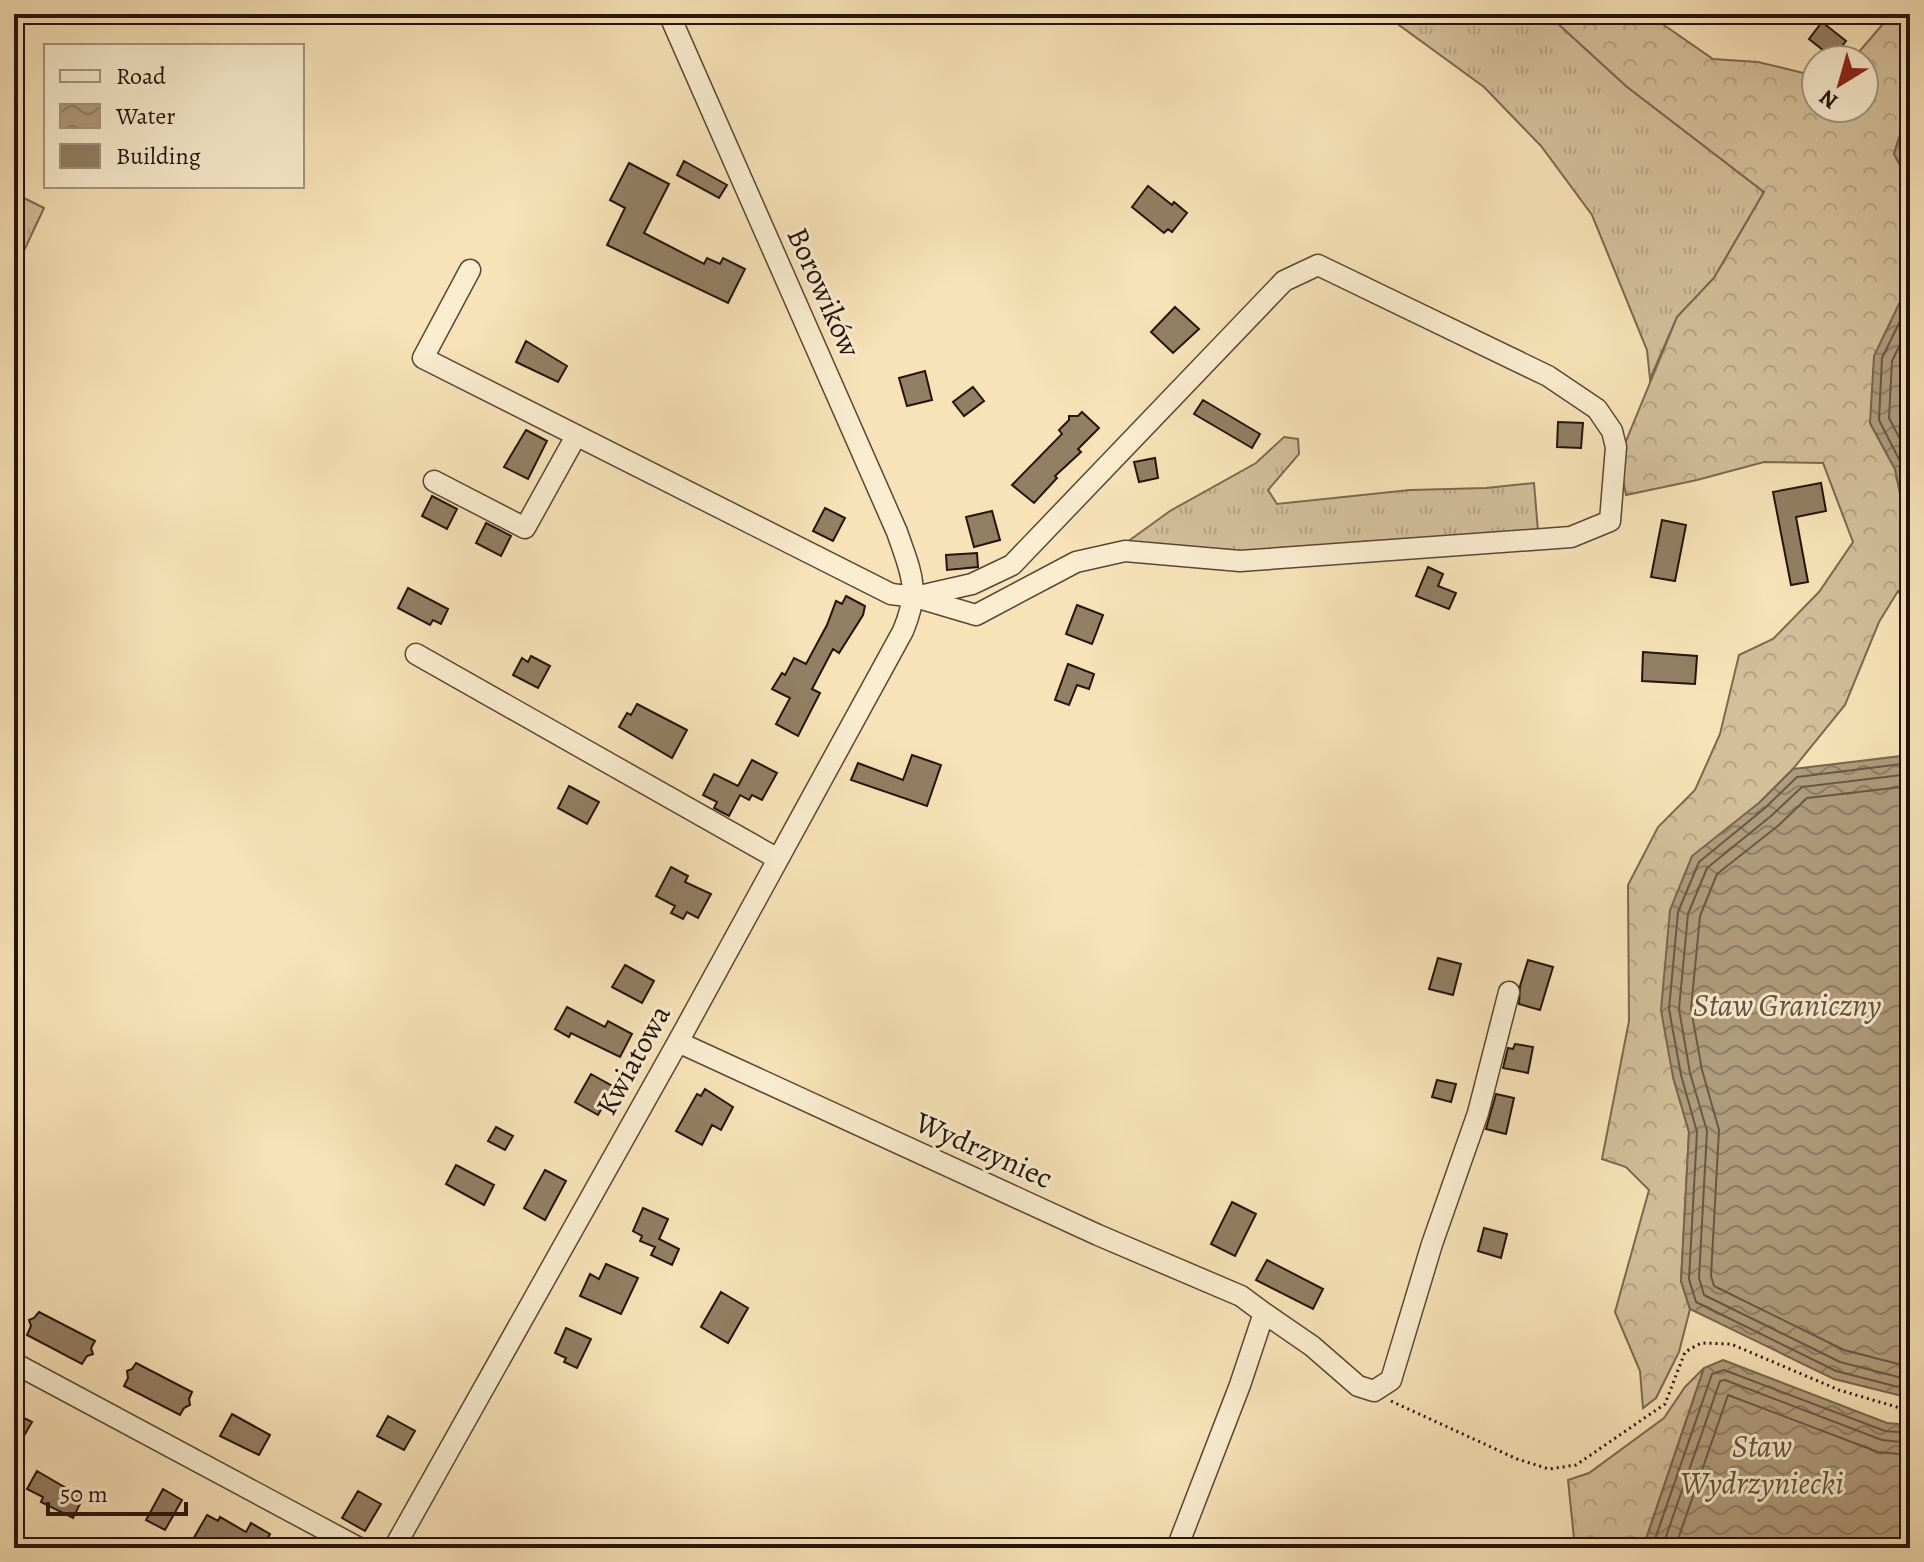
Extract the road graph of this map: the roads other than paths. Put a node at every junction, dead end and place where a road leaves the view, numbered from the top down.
1 (669, 14) edge
2 (470, 270) dead end
3 (576, 436) junction
4 (434, 481) dead end
5 (915, 597) junction
6 (416, 654) dead end
7 (778, 859) junction
8 (1509, 992) dead end
9 (678, 1042) junction
10 (1264, 1313) junction
11 (14, 1363) edge
12 (359, 1548) edge
13 (394, 1548) edge
14 (1177, 1548) edge

1 - 5 street, Borowików
2 - 3 street
3 - 4 street
3 - 5 street
5 - 5 street
5 - 7 street, Kwiatowa
6 - 7 street
7 - 9 street, Kwiatowa
8 - 10 street, Wydrzyniec
9 - 10 street, Wydrzyniec
9 - 13 street, Kwiatowa
10 - 14 street
11 - 12 street

